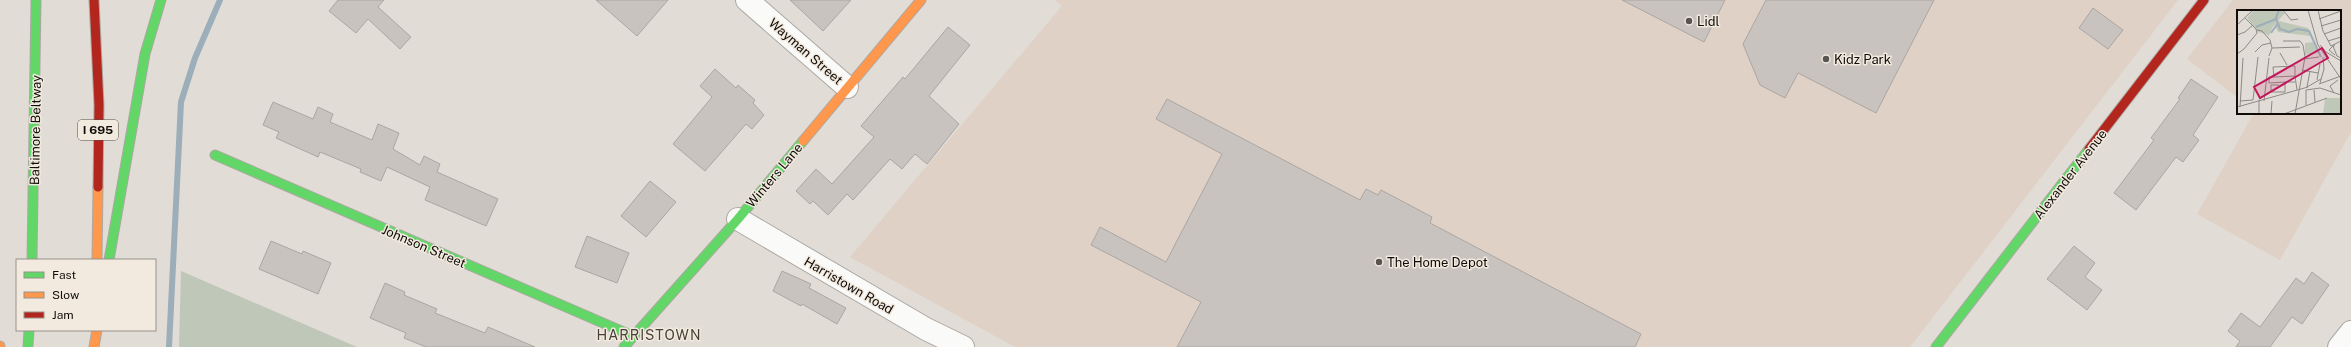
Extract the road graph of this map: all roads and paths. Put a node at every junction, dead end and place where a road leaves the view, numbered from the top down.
1 (36, 0) edge
2 (94, 0) edge
3 (161, 0) edge
4 (747, 0) edge
5 (921, 0) edge
6 (2204, 0) edge
7 (847, 87) junction
8 (215, 155) dead end
9 (738, 218) junction
10 (32, 259) edge
11 (97, 259) edge
12 (109, 259) edge
13 (29, 331) edge
14 (93, 331) edge
15 (97, 331) edge
16 (2351, 332) edge
17 (632, 336) junction
18 (28, 347) edge
19 (93, 347) edge
20 (624, 347) edge
21 (963, 347) edge
22 (1936, 347) edge
23 (2339, 347) edge

1 - 10 main road, Baltimore Beltway
2 - 11 main road, I 695
3 - 12 main road
4 - 7 street, Wayman Street
5 - 7 main road, Winters Lane
6 - 22 main road, Alexander Avenue
7 - 9 main road, Winters Lane
8 - 17 main road, Johnson Street
9 - 17 main road, Winters Lane
9 - 21 street, Harristown Road
13 - 18 main road
14 - 19 main road
15 - 19 main road
16 - 23 street
17 - 20 main road, Winters Lane

